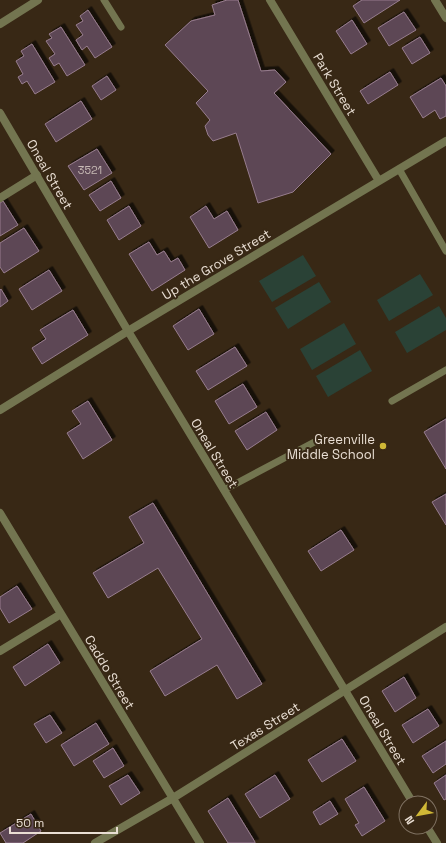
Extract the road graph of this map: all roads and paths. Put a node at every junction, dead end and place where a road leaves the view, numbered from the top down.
1 (38, 0) edge
2 (104, 0) edge
3 (270, 0) edge
4 (435, 0) edge
5 (446, 18) edge
6 (0, 24) edge
7 (121, 27) dead end
8 (0, 113) edge
9 (446, 141) edge
10 (399, 169) junction
11 (37, 175) junction
12 (379, 181) junction
13 (0, 198) edge
14 (446, 251) edge
15 (128, 331) junction
16 (446, 370) edge
17 (392, 401) dead end
18 (0, 410) edge
19 (322, 438) dead end
20 (224, 490) junction
21 (0, 514) edge
22 (61, 614) junction
23 (446, 627) edge
24 (0, 652) edge
25 (346, 690) junction
26 (408, 795) edge
27 (173, 798) junction
28 (95, 843) edge
29 (200, 843) edge

1 - 6 street
2 - 7 lane
3 - 12 street, Park Street
4 - 5 street
8 - 11 street, Oneal Street
9 - 10 street, Up the Grove Street
10 - 12 street, Up the Grove Street
10 - 14 lane
11 - 13 street
11 - 15 street, Oneal Street
12 - 15 street, Up the Grove Street
15 - 18 street, Up the Grove Street
15 - 20 street, Oneal Street
16 - 17 lane
19 - 20 lane
20 - 25 street, Oneal Street
21 - 22 street, Caddo Street
22 - 24 street
22 - 27 street, Caddo Street
23 - 25 street, Texas Street
25 - 26 street, Oneal Street
25 - 27 street, Texas Street
27 - 28 street, Texas Street
27 - 29 street, Caddo Street

